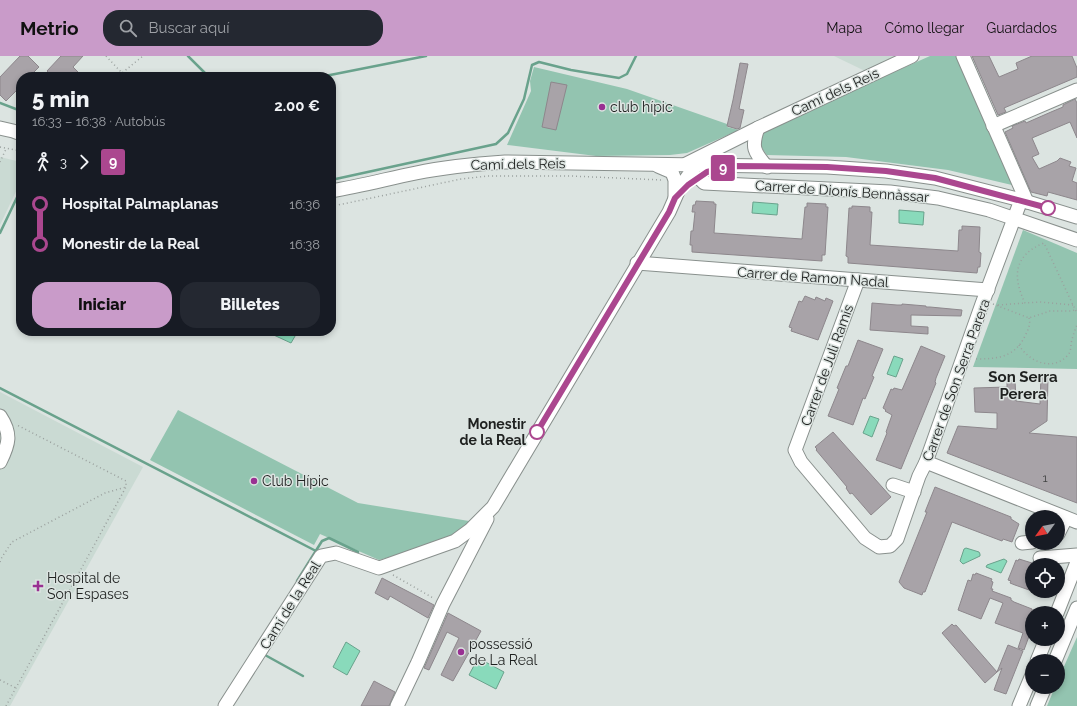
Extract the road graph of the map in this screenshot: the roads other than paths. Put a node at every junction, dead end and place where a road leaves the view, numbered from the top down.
1 (963, 56) edge
2 (906, 57) edge
3 (1077, 90) edge
4 (993, 126) junction
5 (0, 128) edge
6 (758, 128) junction
7 (16, 132) edge
8 (0, 137) edge
9 (16, 139) edge
10 (656, 164) junction
11 (767, 167) junction
12 (693, 170) junction
13 (336, 190) edge
14 (675, 198) junction
15 (1024, 201) junction
16 (1077, 218) edge
17 (1015, 219) junction
18 (1077, 240) edge
19 (637, 263) junction
20 (858, 280) junction
21 (988, 290) junction
22 (0, 417) edge
23 (0, 462) edge
24 (926, 462) junction
25 (893, 485) dead end
26 (914, 492) junction
27 (493, 507) junction
28 (1071, 520) edge
29 (879, 547) joint
30 (1077, 556) edge
31 (1040, 558) dead end
32 (1077, 562) edge
33 (1060, 606) edge
34 (1077, 608) edge
35 (1058, 654) edge
36 (1025, 691) edge
37 (1042, 694) edge
38 (225, 706) edge
39 (397, 706) edge
40 (1019, 706) edge
41 (1037, 706) edge

1 - 4 street
2 - 6 street, Camí dels Reis
3 - 4 street
4 - 15 street
5 - 7 street
6 - 11 street
6 - 12 street, Camí dels Reis
8 - 9 street
10 - 12 street, Camí dels Reis
10 - 13 street, Camí dels Reis
10 - 14 street
11 - 12 street, Camí dels Reis
11 - 15 street, Camí dels Reis
12 - 14 street
12 - 17 street, Carrer de Dionís Bennàssar
14 - 19 street
15 - 16 street, Camí dels Reis
15 - 17 street, Carrer de Son Serra Parera
17 - 18 street, Carrer de Dionís Bennàssar
17 - 21 street, Carrer de Son Serra Parera
19 - 20 street, Carrer de Ramon Nadal
19 - 27 street
20 - 21 street, Carrer de Ramon Nadal
20 - 29 street, Carrer de Juli Ramis
21 - 24 street, Carrer de Son Serra Parera
22 - 23 street
24 - 26 street, Carrer de Son Serra Parera
24 - 28 street
25 - 26 street
26 - 29 street, Carrer de Son Serra Parera
27 - 38 street, Camí de la Real
27 - 39 street
30 - 31 street
32 - 33 street
34 - 35 street
36 - 40 street
37 - 41 street

